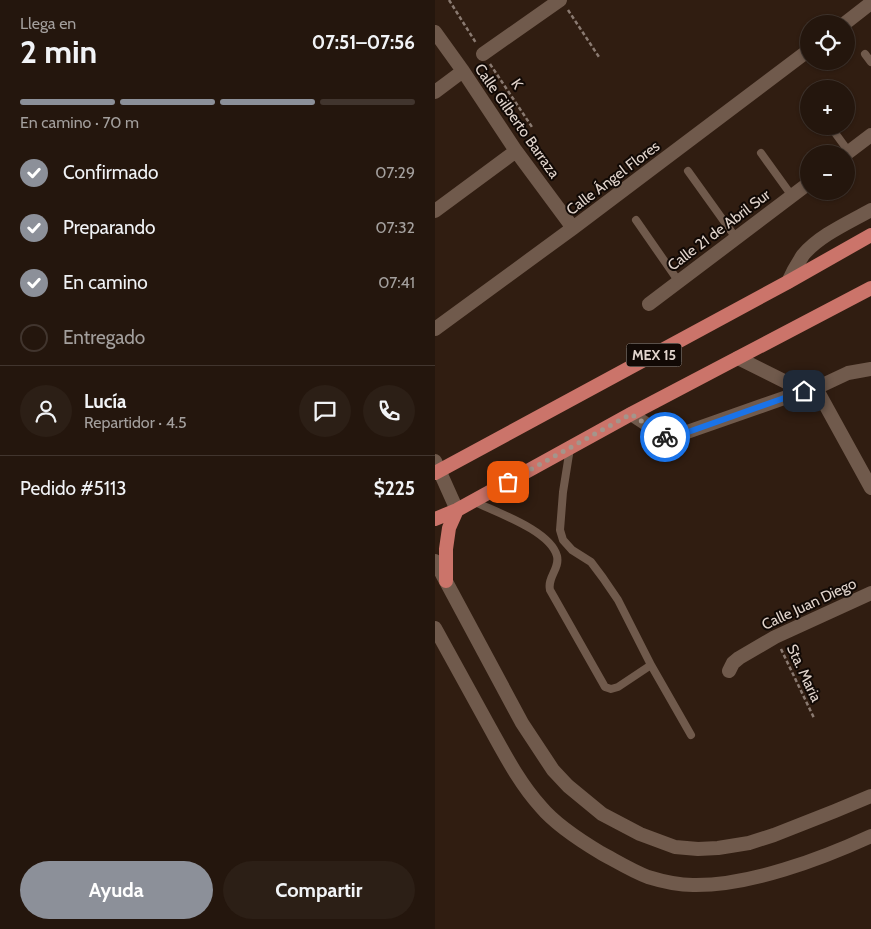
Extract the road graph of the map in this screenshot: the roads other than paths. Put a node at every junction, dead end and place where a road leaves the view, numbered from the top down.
1 (871, 3) edge
2 (563, 4) edge
3 (855, 15) edge
4 (435, 32) edge
5 (483, 54) road end
6 (865, 54) dead end
7 (800, 57) edge
8 (871, 62) edge
9 (463, 71) junction
10 (435, 92) edge
11 (871, 135) edge
12 (855, 148) edge
13 (516, 151) junction
14 (761, 154) dead end
15 (688, 171) dead end
16 (800, 189) edge
17 (792, 196) junction
18 (871, 210) edge
19 (435, 211) edge
20 (636, 220) dead end
21 (573, 228) junction
22 (871, 235) edge
23 (736, 238) junction
24 (679, 282) junction
25 (788, 282) junction
26 (871, 288) edge
27 (649, 304) dead end
28 (435, 328) edge
29 (738, 358) junction
30 (871, 369) edge
31 (810, 389) junction
32 (631, 414) junction
33 (570, 448) junction
34 (437, 468) edge
35 (871, 488) edge
36 (473, 501) junction
37 (457, 510) junction
38 (435, 517) edge
39 (435, 561) edge
40 (446, 581) junction
41 (871, 592) edge
42 (435, 628) edge
43 (651, 666) junction
44 (729, 671) dead end
45 (691, 735) dead end
46 (871, 796) edge
47 (871, 836) edge

1 - 3 street
2 - 5 street
4 - 9 street, Calle Gilberto Barraza
6 - 8 lane
7 - 21 street, Calle Ángel Flores
9 - 10 street
9 - 13 street, Calle Gilberto Barraza
11 - 12 street
13 - 19 street
13 - 21 street, Calle Gilberto Barraza
14 - 17 lane
15 - 23 lane
16 - 17 street, Calle 21 de Abril Sur
17 - 23 street, Calle 21 de Abril Sur
18 - 25 street
20 - 24 lane
21 - 28 street, Calle Ángel Flores
22 - 25 highway, MEX 15
23 - 24 street, Calle 21 de Abril Sur
24 - 27 street, Calle 21 de Abril Sur
25 - 34 highway, MEX 15
26 - 29 highway, MEX 15
29 - 31 street
29 - 32 highway, MEX 15
30 - 31 street
31 - 32 street
31 - 35 street
32 - 33 highway, MEX 15
33 - 36 highway, MEX 15
33 - 43 lane
34 - 37 street
36 - 37 highway, MEX 15
36 - 43 lane
37 - 38 highway, MEX 15
37 - 40 highway
39 - 40 street
40 - 46 street
41 - 44 street, Calle Juan Diego
42 - 47 street
43 - 45 lane

